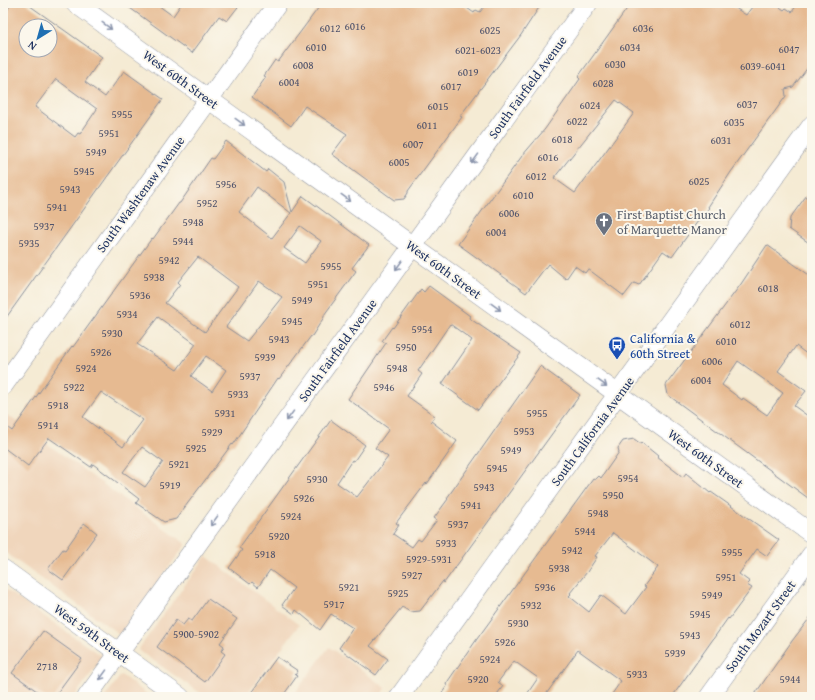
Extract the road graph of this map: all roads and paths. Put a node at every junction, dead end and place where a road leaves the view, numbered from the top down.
1 (75, 3) edge
2 (278, 3) edge
3 (588, 3) edge
4 (208, 99) junction
5 (812, 125) edge
6 (412, 246) junction
7 (3, 386) edge
8 (618, 394) junction
9 (812, 534) edge
10 (812, 554) edge
11 (3, 569) edge
12 (119, 653) junction
13 (87, 697) edge
14 (180, 697) edge
15 (399, 697) edge
16 (709, 697) edge

1 -> 4 street, West 60th Street
2 - 4 street, South Washtenaw Avenue
3 -> 6 street, South Fairfield Avenue
4 -> 6 street, West 60th Street
4 - 7 street, South Washtenaw Avenue
5 - 8 street, South California Avenue
6 -> 8 street, West 60th Street
6 -> 12 street, South Fairfield Avenue
8 - 9 street, West 60th Street
8 - 15 street, South California Avenue
10 - 16 street, South Mozart Street
11 - 12 street, West 59th Street
12 -> 13 street, South Fairfield Avenue
12 - 14 street, West 59th Street

